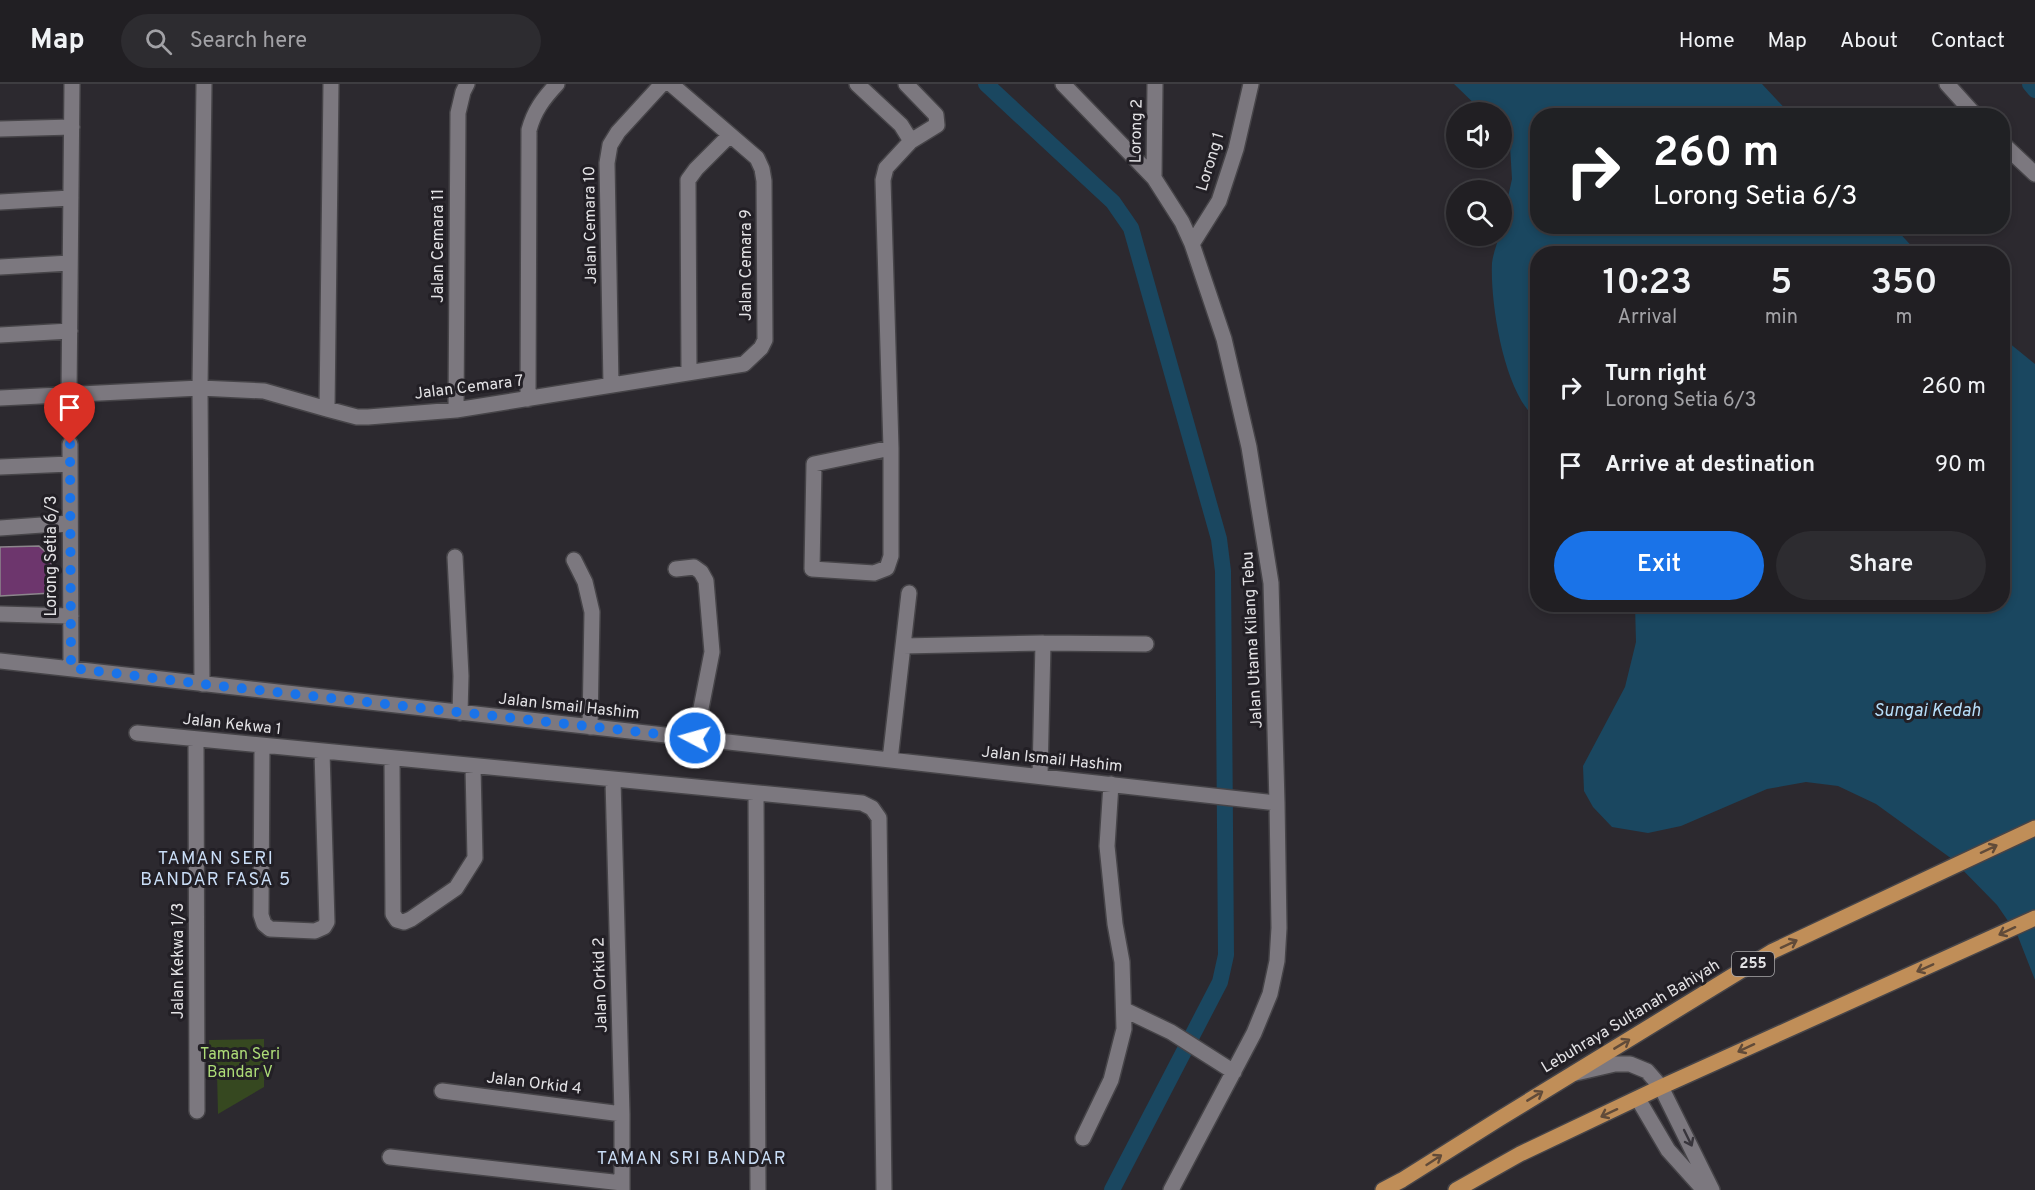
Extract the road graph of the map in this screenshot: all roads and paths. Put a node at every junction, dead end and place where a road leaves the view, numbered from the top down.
1 (72, 84) edge
2 (204, 84) edge
3 (331, 84) edge
4 (467, 84) edge
5 (557, 84) edge
6 (662, 84) edge
7 (671, 84) edge
8 (857, 84) edge
9 (906, 84) edge
10 (1063, 84) edge
11 (1155, 84) edge
12 (1251, 84) edge
13 (1947, 84) edge
14 (1969, 108) edge
15 (72, 127) junction
16 (0, 129) edge
17 (730, 135) junction
18 (911, 141) junction
19 (2010, 151) edge
20 (2035, 174) edge
21 (1154, 178) junction
22 (71, 198) junction
23 (0, 202) edge
24 (1192, 244) junction
25 (70, 263) junction
26 (0, 267) edge
27 (70, 331) junction
28 (0, 335) edge
29 (744, 364) joint
30 (690, 372) junction
31 (611, 385) junction
32 (200, 388) junction
33 (69, 394) junction
34 (0, 398) edge
35 (528, 399) junction
36 (327, 409) junction
37 (456, 410) junction
38 (70, 444) dead end
39 (891, 448) junction
40 (70, 464) junction
41 (0, 467) edge
42 (70, 523) junction
43 (0, 528) edge
44 (455, 557) dead end
45 (574, 561) dead end
46 (676, 569) dead end
47 (909, 593) dead end
48 (0, 615) edge
49 (71, 616) junction
50 (1043, 643) junction
51 (1146, 644) dead end
52 (903, 646) junction
53 (0, 661) edge
54 (71, 668) junction
55 (202, 684) junction
56 (460, 713) junction
57 (590, 727) junction
58 (137, 733) dead end
59 (695, 738) junction
60 (196, 739) junction
61 (262, 746) junction
62 (322, 752) junction
63 (392, 759) junction
64 (890, 760) junction
65 (473, 767) junction
66 (1040, 776) junction
67 (613, 780) junction
68 (1111, 784) junction
69 (756, 793) junction
70 (1277, 802) junction
71 (2035, 828) edge
72 (2035, 918) edge
73 (1125, 1010) junction
74 (1234, 1072) junction
75 (1572, 1074) junction
76 (1661, 1087) junction
77 (442, 1091) dead end
78 (1638, 1099) junction
79 (197, 1111) dead end
80 (622, 1114) junction
81 (1083, 1138) dead end
82 (390, 1157) dead end
83 (622, 1187) edge
84 (758, 1190) edge
85 (884, 1190) edge
86 (1171, 1190) edge
87 (1383, 1190) edge
88 (1456, 1190) edge
89 (1704, 1190) edge
90 (1712, 1190) edge

1 - 15 street
2 - 32 street
3 - 36 street
4 - 37 street, Jalan Cemara 11
5 - 35 street
6 - 31 street, Jalan Cemara 10
7 - 17 street
8 - 18 street
9 - 18 street
10 - 21 street, Jalan Utama Kilang Tebu
11 - 21 street, Lorong 2
12 - 24 street, Lorong 1
13 - 14 street
15 - 16 street
15 - 22 street
17 - 29 street, Jalan Cemara 9
17 - 30 street
18 - 39 street
19 - 20 street
21 - 24 street, Jalan Utama Kilang Tebu
22 - 23 street
22 - 25 street
24 - 70 street, Jalan Utama Kilang Tebu
25 - 26 street
25 - 27 street
27 - 28 street
27 - 33 street
29 - 30 street, Jalan Cemara 7
30 - 31 street, Jalan Cemara 7
31 - 35 street, Jalan Cemara 7
32 - 33 street, Jalan Cemara 7
32 - 36 street, Jalan Cemara 7
32 - 55 street
33 - 34 street, Jalan Cemara 7
35 - 37 street, Jalan Cemara 7
36 - 37 street, Jalan Cemara 7
38 - 40 street, Lorong Setia 6/3
39 - 39 street
40 - 41 street
40 - 42 street, Lorong Setia 6/3
42 - 43 street
42 - 49 street, Lorong Setia 6/3
44 - 56 street
45 - 57 street
46 - 59 street
47 - 52 street
48 - 49 street
49 - 54 street, Lorong Setia 6/3
50 - 51 street
50 - 52 street
50 - 66 street
52 - 64 street
53 - 54 street, Jalan Ismail Hashim
54 - 55 street, Jalan Ismail Hashim
55 - 56 street, Jalan Ismail Hashim
56 - 57 street, Jalan Ismail Hashim
57 - 59 street, Jalan Ismail Hashim
58 - 60 street, Jalan Kekwa 1
59 - 64 street, Jalan Ismail Hashim
60 - 61 street, Jalan Kekwa 1
60 - 79 street, Jalan Kekwa 1/3
61 - 62 street, Jalan Kekwa 1
61 - 62 street
62 - 63 street, Jalan Kekwa 1
63 - 65 street, Jalan Kekwa 1
63 - 65 street
64 - 66 street, Jalan Ismail Hashim
65 - 67 street, Jalan Kekwa 1
66 - 68 street, Jalan Ismail Hashim
67 - 69 street, Jalan Kekwa 1
67 - 80 street, Jalan Orkid 2
68 - 70 street, Jalan Ismail Hashim
68 - 73 street
69 - 84 street
69 - 85 street, Jalan Kekwa 1
70 - 74 street, Jalan Utama Kilang Tebu
75 -> 71 main road, Lebuhraya Sultanah Bahiyah / 255
72 -> 76 main road
73 - 74 street
73 - 81 street
74 - 86 street, Jalan Utama Kilang Tebu
75 - 76 street
87 -> 75 main road, Lebuhraya Sultanah Bahiyah / 255
76 - 78 main road
76 -> 90 street
77 - 80 street, Jalan Orkid 4
78 -> 88 main road
78 - 89 street
80 - 83 street, Jalan Orkid 2
82 - 83 street

